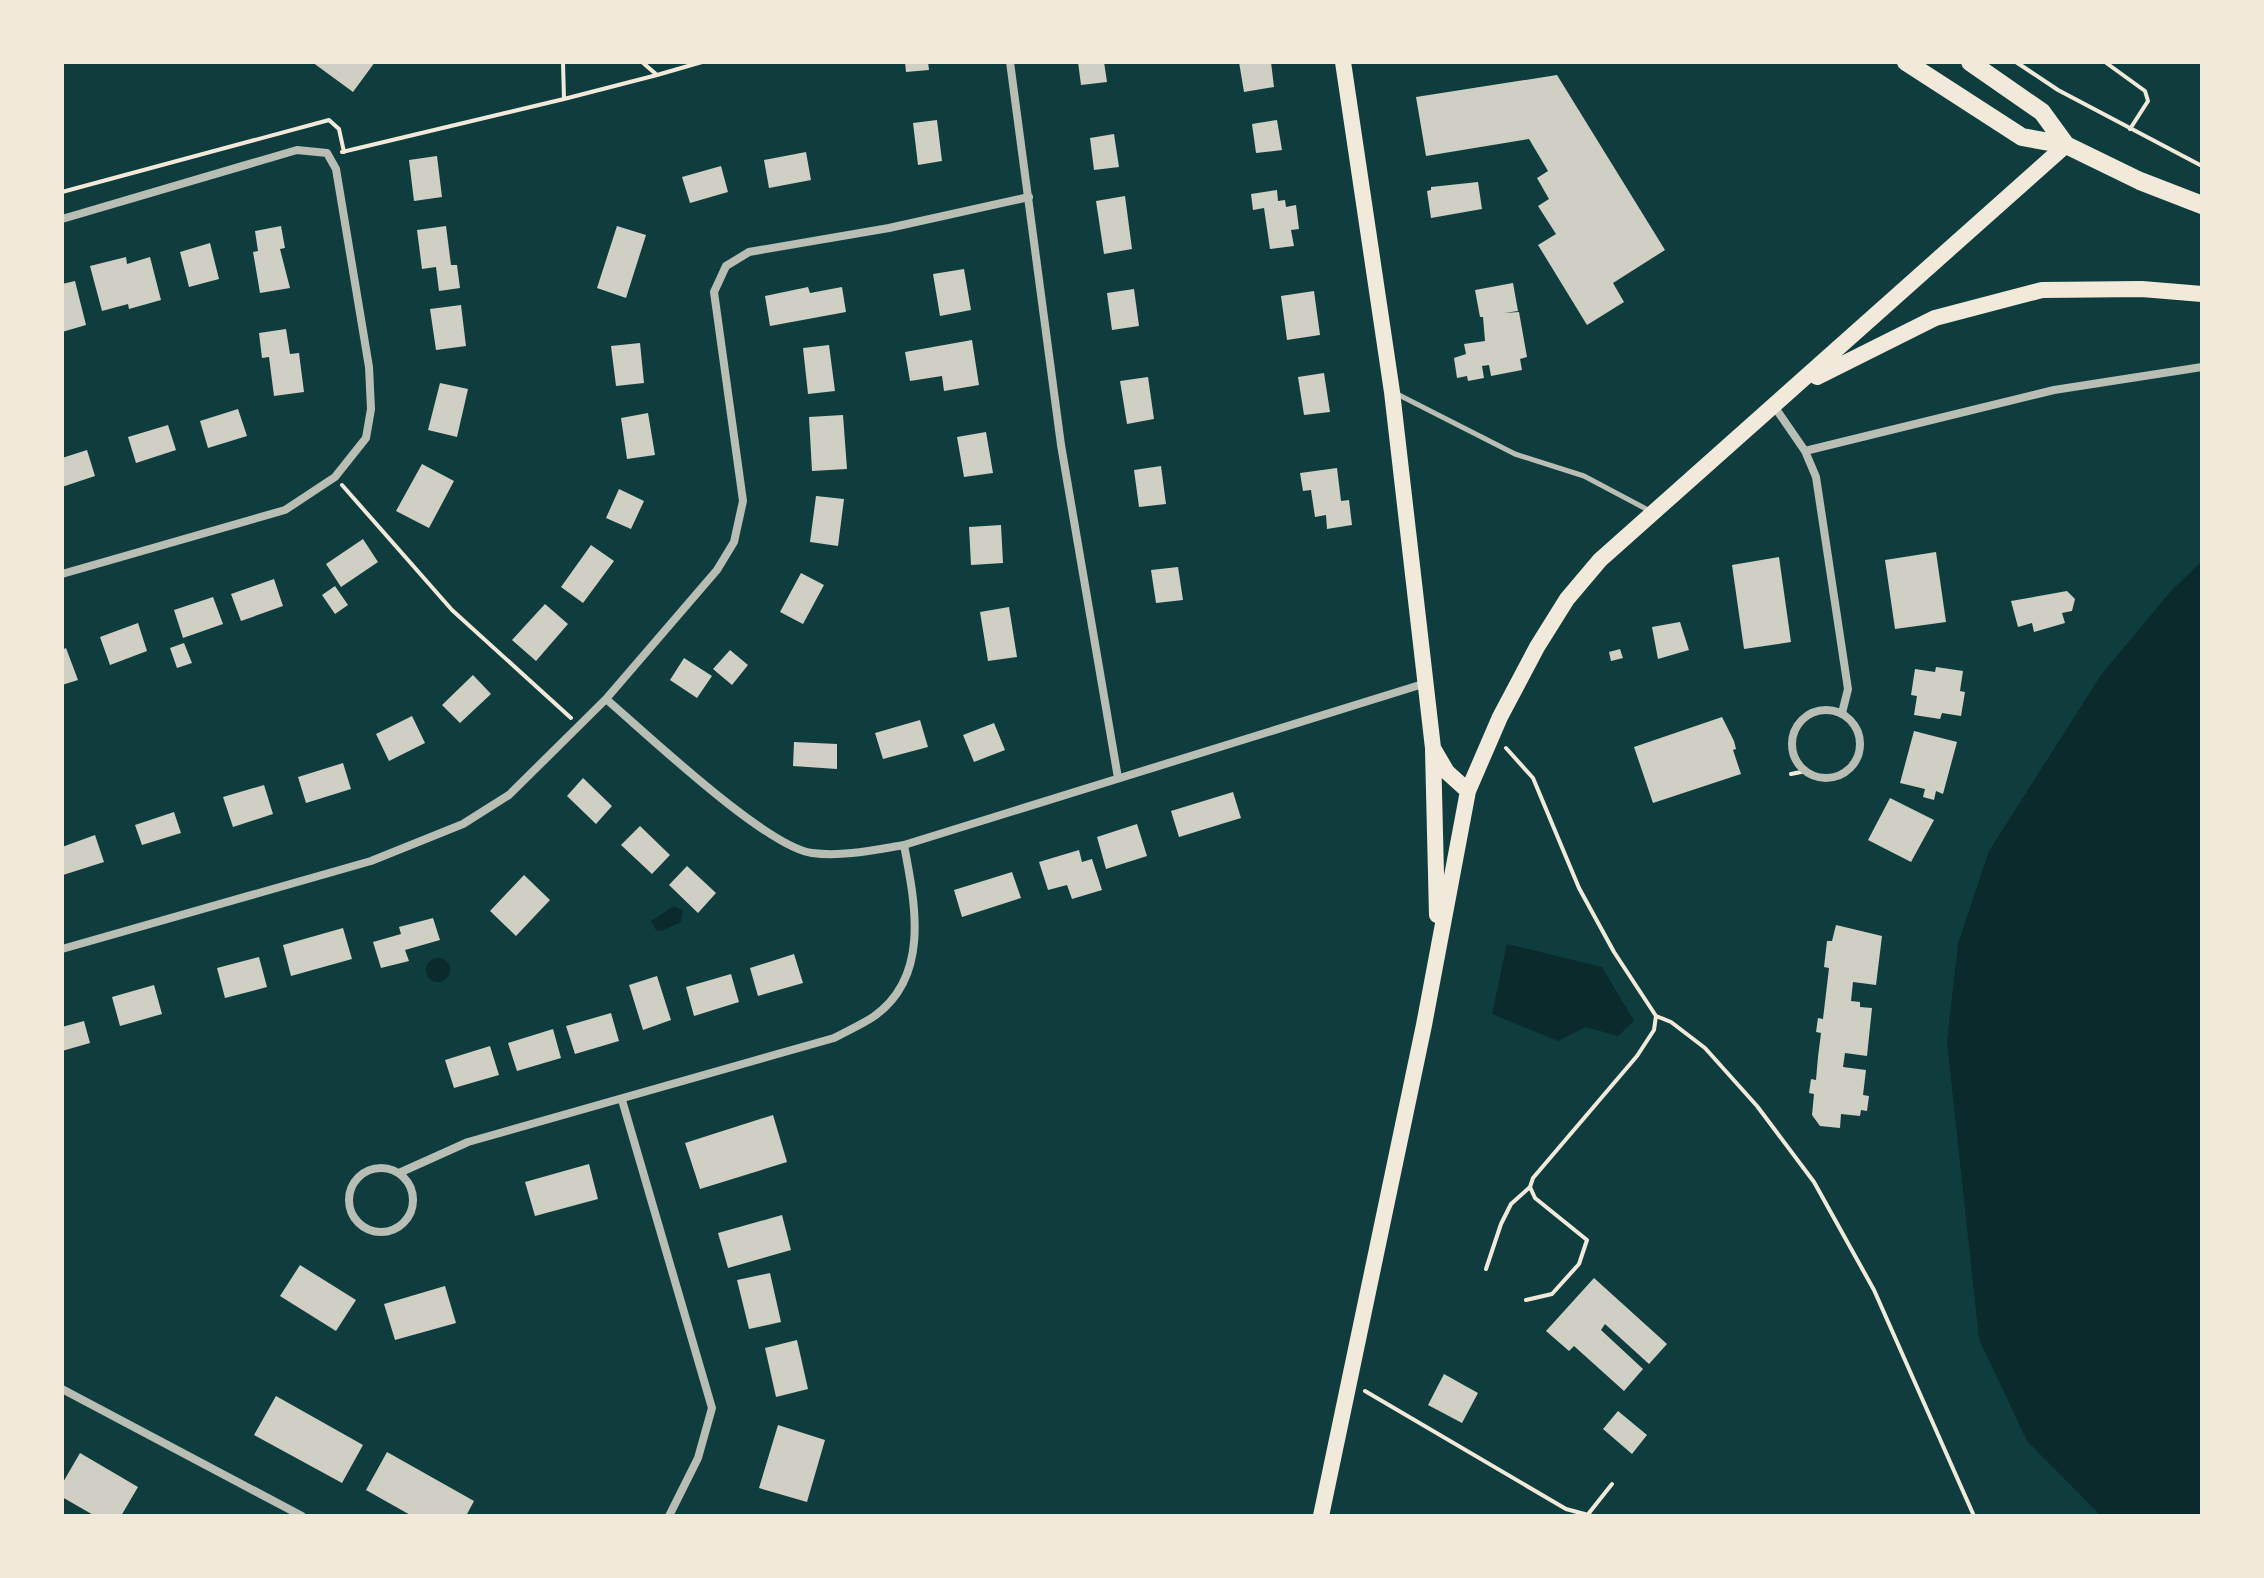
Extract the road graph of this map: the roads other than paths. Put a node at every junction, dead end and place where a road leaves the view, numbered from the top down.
1 (1010, 62) edge
2 (1343, 62) edge
3 (1906, 62) edge
4 (1970, 62) edge
5 (2066, 145) junction
6 (1029, 197) junction
7 (2202, 205) edge
8 (62, 219) edge
9 (2202, 294) edge
10 (2202, 367) edge
11 (1798, 386) junction
12 (1392, 392) junction
13 (1774, 406) junction
14 (1805, 451) junction
15 (1651, 511) junction
16 (62, 574) edge
17 (1423, 684) junction
18 (606, 699) junction
19 (1842, 713) junction
20 (1433, 748) junction
21 (1118, 778) junction
22 (1468, 791) junction
23 (904, 845) junction
24 (62, 949) edge
25 (1438, 953) junction
26 (622, 1100) junction
27 (399, 1173) junction
28 (62, 1389) edge
29 (302, 1516) edge
30 (669, 1516) edge
31 (1321, 1516) edge

1 - 6 street
2 - 12 main road
3 - 5 highway
4 - 5 highway
5 - 7 highway
5 - 11 main road
6 - 18 street
6 - 21 street
8 - 16 street
9 - 11 main road
10 - 14 street
11 - 13 main road
12 - 15 lane
12 - 17 main road
13 - 14 street
13 - 15 main road
14 - 19 street
15 - 22 main road
17 - 20 main road
17 - 21 street
18 - 23 street
18 - 24 street
19 - 19 street
20 - 22 main road
20 - 25 main road
21 - 23 street
22 - 25 main road
23 - 26 street
25 - 31 main road
26 - 27 street
26 - 30 street
27 - 27 street
28 - 29 street

